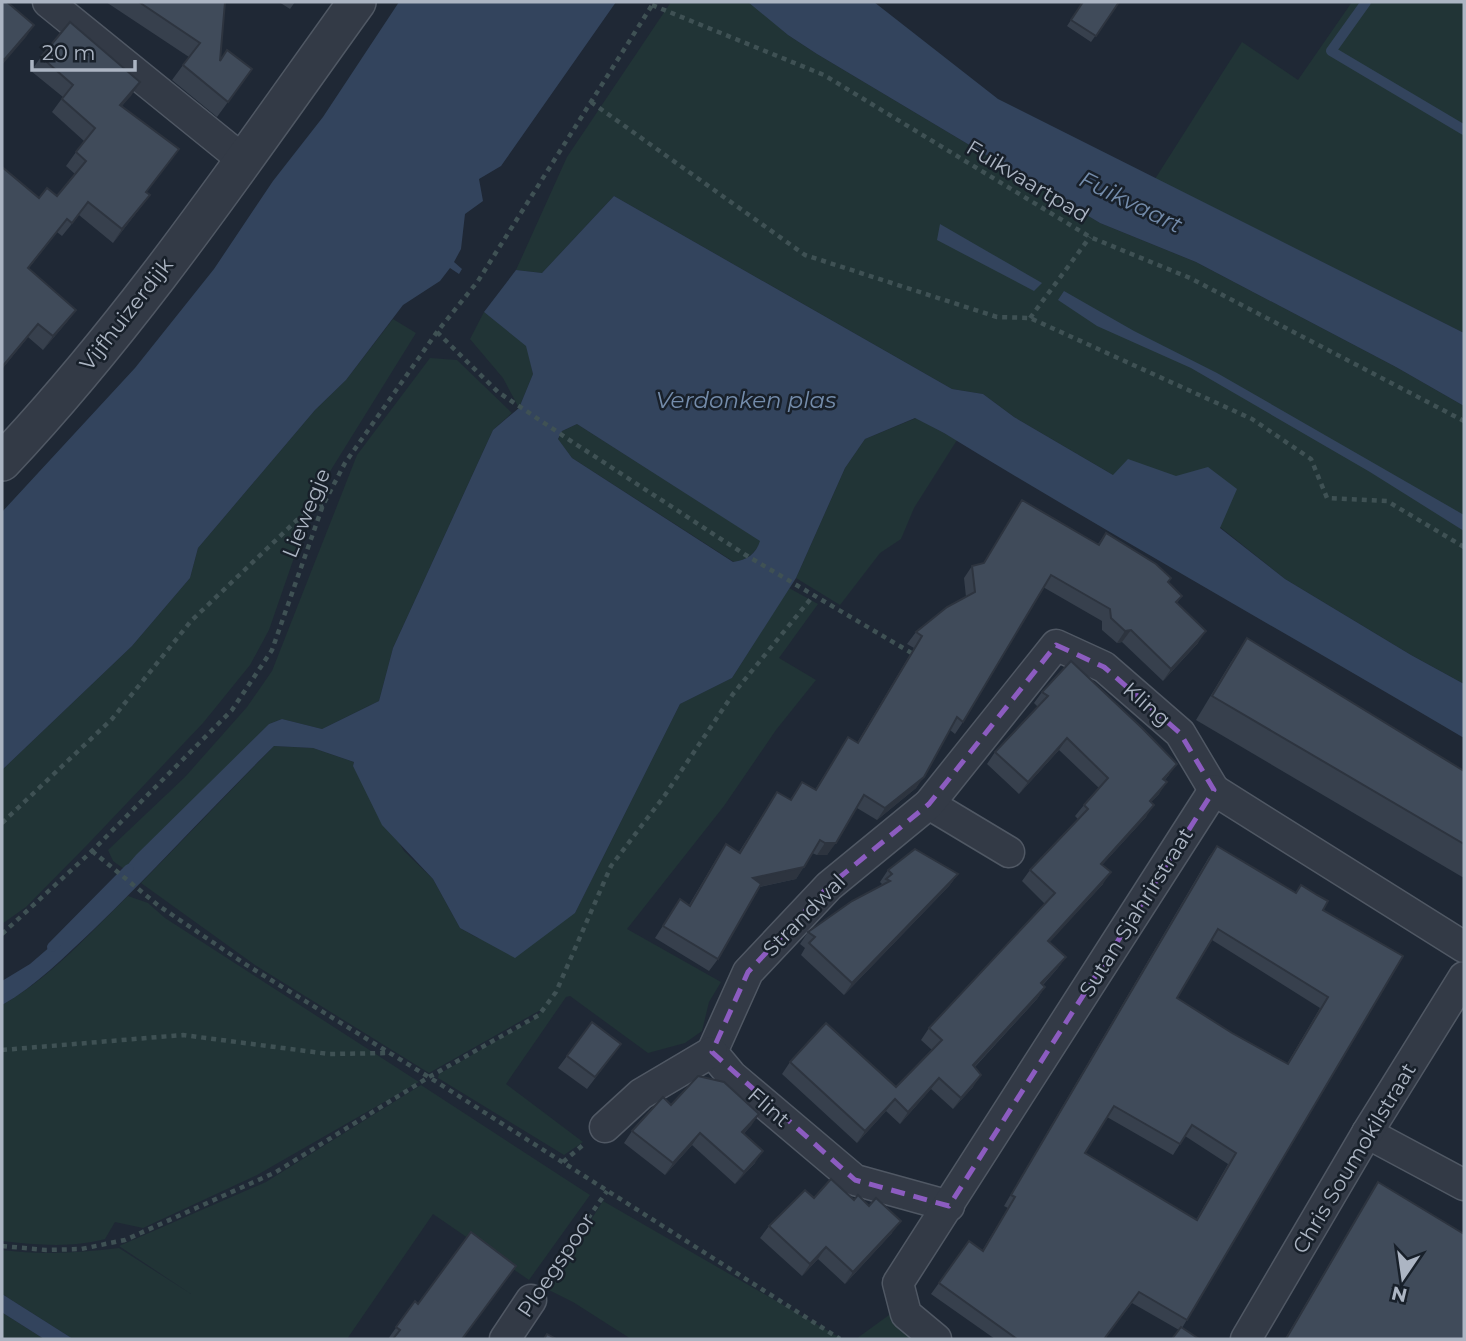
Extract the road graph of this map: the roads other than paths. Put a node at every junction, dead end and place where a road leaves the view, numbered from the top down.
1 (48, 2) edge
2 (357, 2) edge
3 (243, 160) junction
4 (2, 462) edge
5 (1056, 645) joint
6 (1214, 790) junction
7 (929, 804) junction
8 (1009, 852) dead end
9 (1464, 947) edge
10 (1464, 977) edge
11 (712, 1052) junction
12 (605, 1127) dead end
13 (1367, 1133) junction
14 (1464, 1185) edge
15 (949, 1206) junction
16 (531, 1300) road end
17 (505, 1339) edge
18 (936, 1339) edge
19 (1246, 1339) edge

1 - 3 street
2 - 3 street, Vijfhuizerdijk
3 - 4 street, Vijfhuizerdijk
5 - 6 street, Kling
5 - 7 street, Strandwal
6 - 9 street
6 - 15 street, Sutan Sjahrirstraat
7 - 8 street
7 - 11 street, Strandwal
10 - 13 street, Chris Soumokilstraat
11 - 12 street
11 - 15 street, Flint
13 - 14 street
13 - 19 street, Chris Soumokilstraat
15 - 18 street, Sutan Sjahrirstraat
16 - 17 street, Ploegspoor

